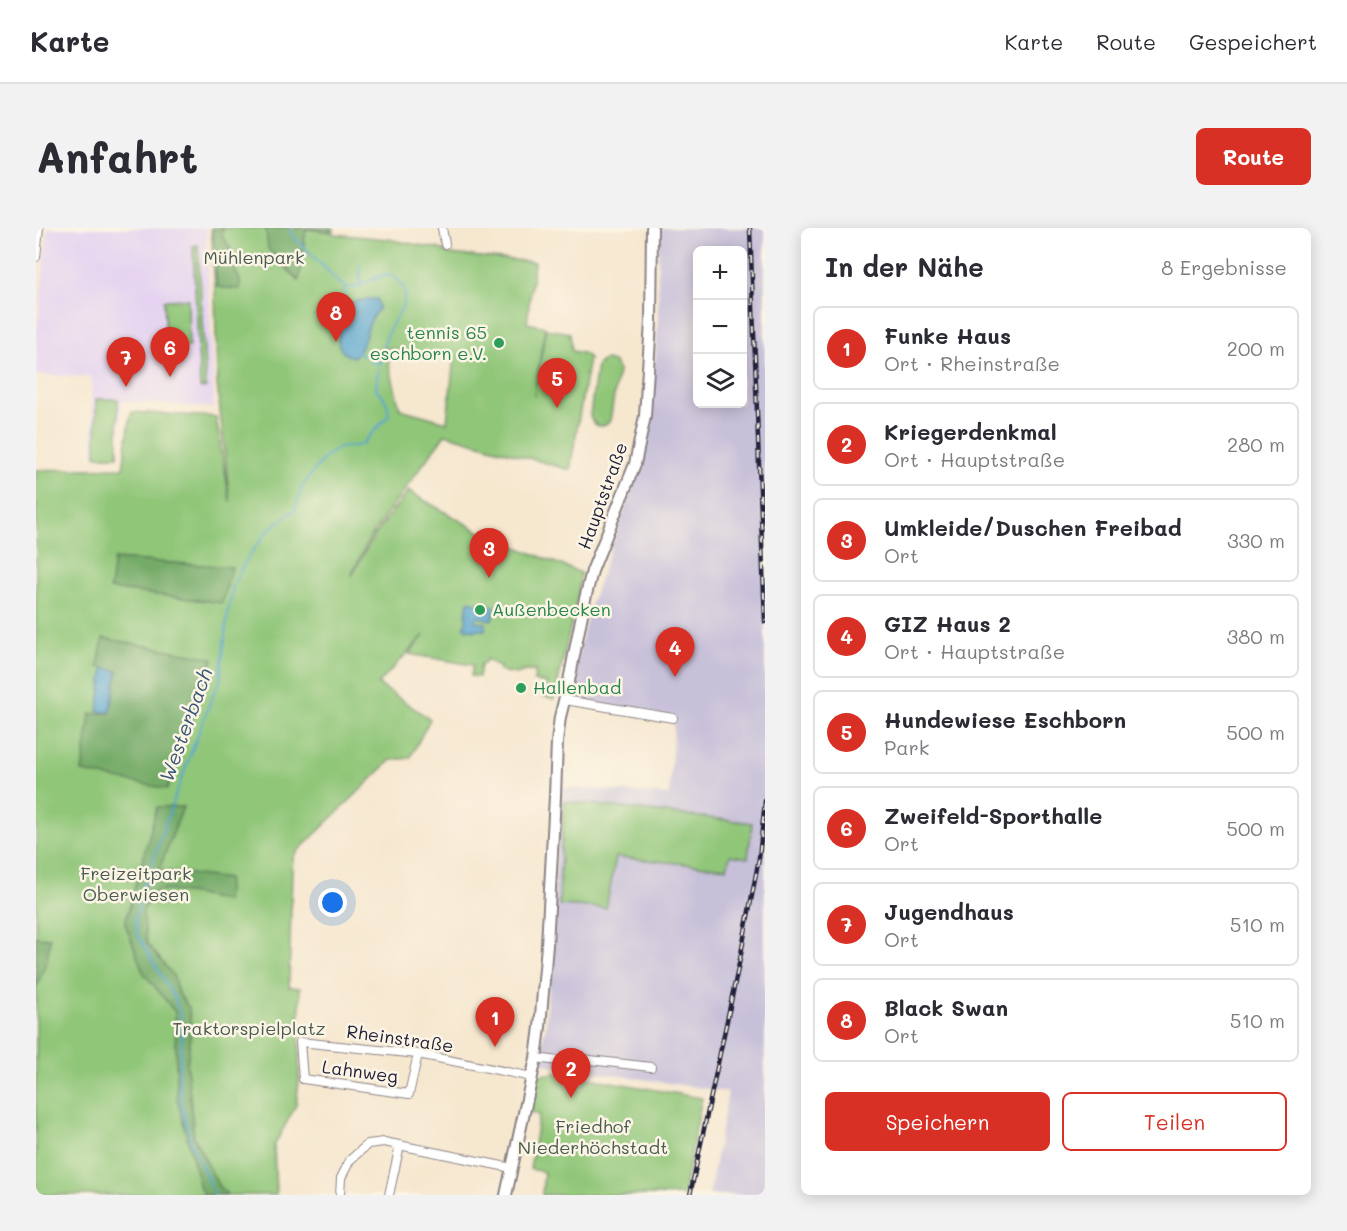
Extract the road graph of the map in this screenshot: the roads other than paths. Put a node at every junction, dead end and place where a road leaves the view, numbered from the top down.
1 (39, 228) edge
2 (442, 228) edge
3 (652, 228) edge
4 (445, 244) dead end
5 (36, 257) edge
6 (565, 699) junction
7 (673, 718) dead end
8 (300, 1042) joint
9 (418, 1054) junction
10 (536, 1058) junction
11 (651, 1067) dead end
12 (532, 1077) junction
13 (400, 1145) junction
14 (512, 1168) junction
15 (340, 1195) edge
16 (389, 1195) edge
17 (506, 1195) edge

1 - 5 street
2 - 4 street
3 - 6 street, Hauptstraße
6 - 7 street
6 - 10 street, Hauptstraße
8 - 9 street, Rheinstraße
8 - 9 street, Lahnweg
9 - 12 street, Rheinstraße
10 - 11 street
10 - 12 street, Hauptstraße
12 - 14 street, Hauptstraße
13 - 14 street
13 - 15 street
13 - 16 street
14 - 17 street, Hauptstraße

